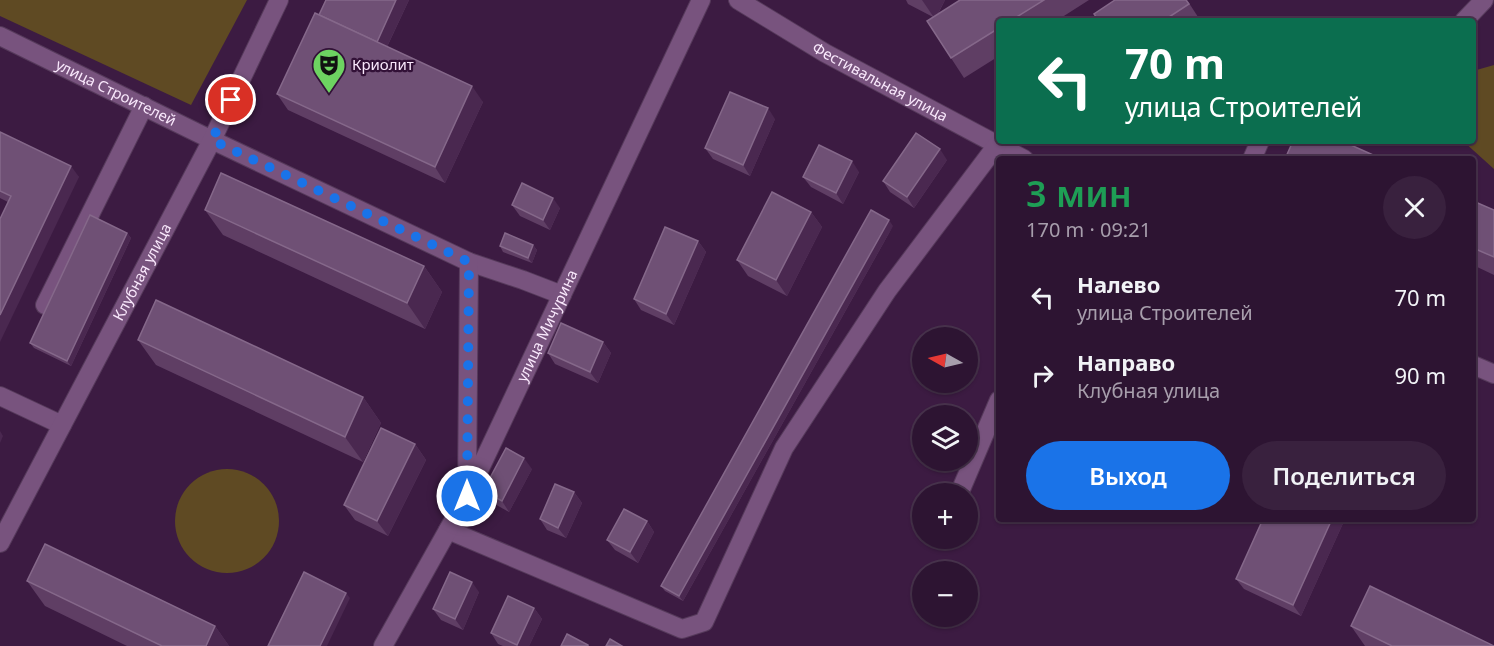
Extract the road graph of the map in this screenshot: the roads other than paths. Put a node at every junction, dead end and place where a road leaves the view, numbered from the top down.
1 (279, 0) edge
2 (701, 0) edge
3 (738, 0) edge
4 (1484, 0) edge
5 (1467, 18) edge
6 (0, 36) edge
7 (144, 106) junction
8 (212, 140) junction
9 (997, 145) junction
10 (1018, 156) edge
11 (469, 262) junction
12 (562, 295) junction
13 (45, 305) edge
14 (1476, 366) edge
15 (1494, 374) edge
16 (0, 396) edge
17 (996, 407) edge
18 (62, 425) junction
19 (964, 483) edge
20 (467, 496) junction
21 (448, 530) junction
22 (0, 543) edge
23 (383, 646) edge

1 - 8 street, Клубная улица
2 - 12 street, улица Мичурина
3 - 9 street, Фестивальная улица
4 - 5 street
6 - 7 street, улица Строителей
7 - 8 street, улица Строителей
7 - 13 street
8 - 11 street, улица Строителей
8 - 18 street, Клубная улица
9 - 10 street, Фестивальная улица
9 - 21 street
11 - 12 street, улица Строителей
11 - 20 street
12 - 20 street, улица Мичурина
14 - 15 street
16 - 18 street
17 - 19 street
18 - 22 street, Клубная улица
20 - 21 street, улица Мичурина
21 - 23 street, улица Мичурина

